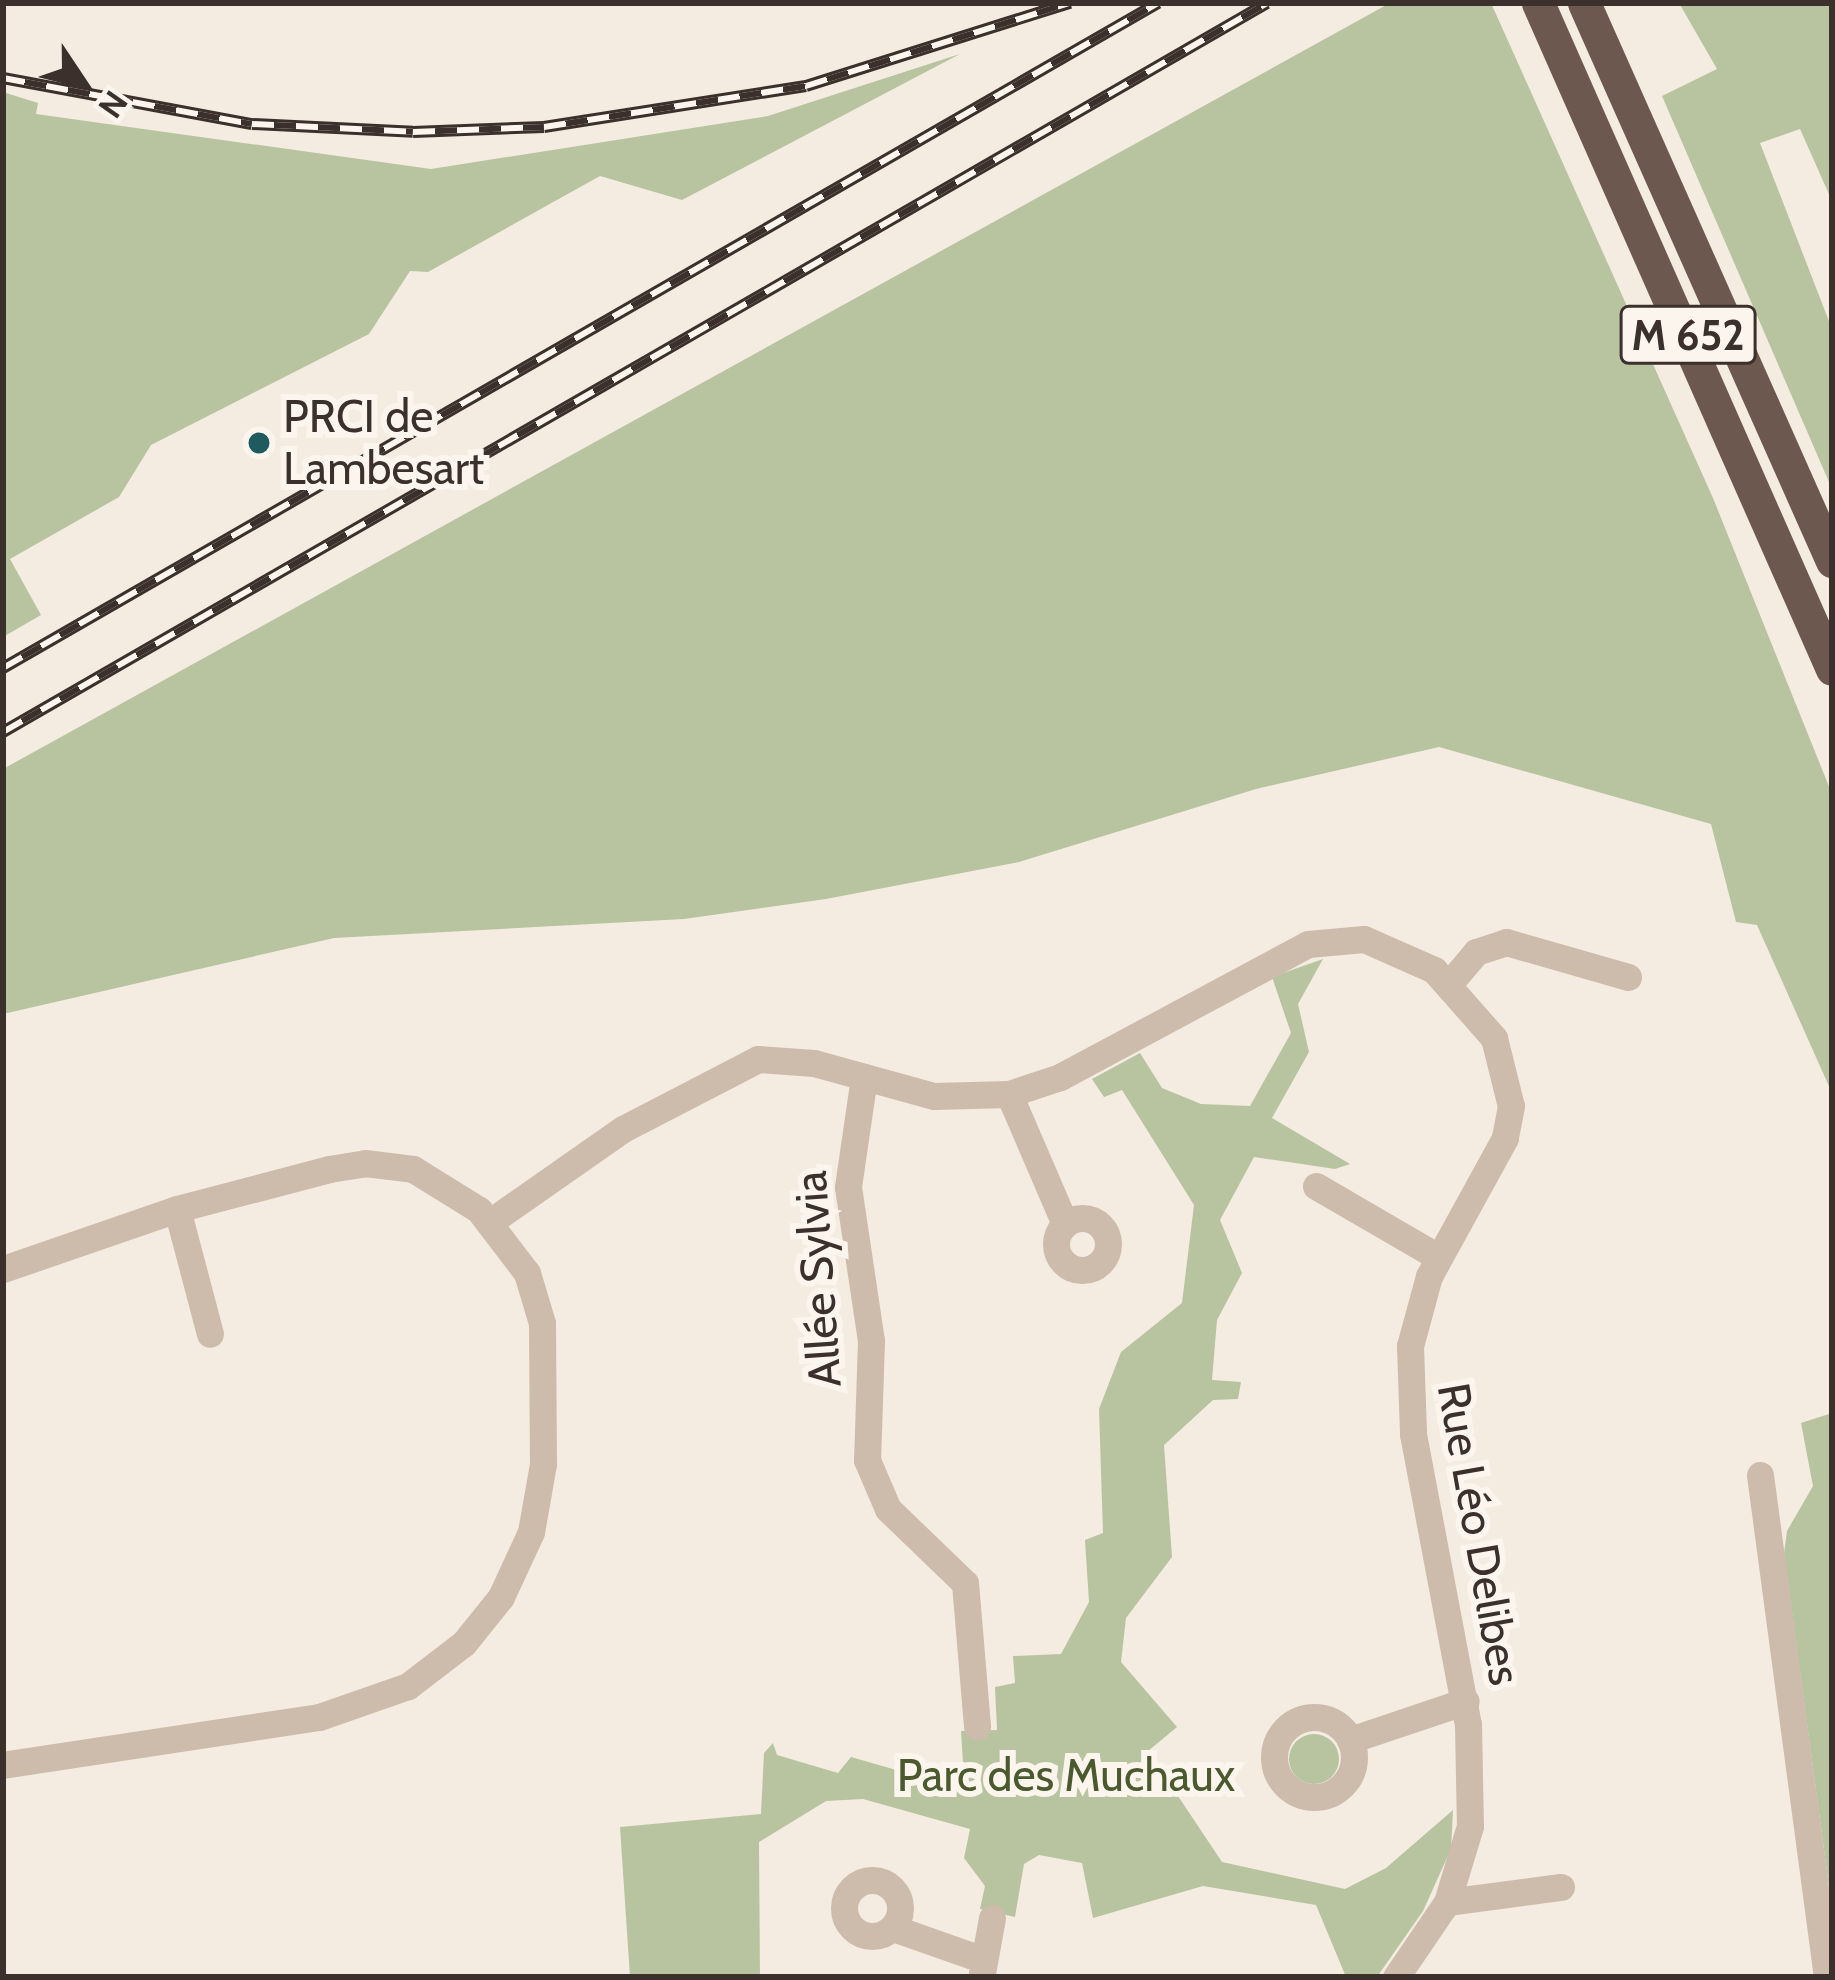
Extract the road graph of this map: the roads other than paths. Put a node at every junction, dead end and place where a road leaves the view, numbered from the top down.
1 (1538, 3) edge
2 (1584, 3) edge
3 (1832, 561) edge
4 (1832, 669) edge
5 (1628, 977) dead end
6 (1449, 984) junction
7 (864, 1077) junction
8 (1009, 1094) junction
9 (1316, 1186) dead end
10 (177, 1209) junction
11 (490, 1222) junction
12 (1065, 1223) dead end
13 (1438, 1256) junction
14 (3, 1269) edge
15 (210, 1334) dead end
16 (1760, 1475) dead end
17 (1466, 1701) junction
18 (977, 1726) dead end
19 (1350, 1740) dead end
20 (3, 1765) edge
21 (1561, 1887) dead end
22 (1447, 1902) junction
23 (992, 1918) dead end
24 (892, 1928) dead end
25 (982, 1969) edge
26 (1396, 1977) edge
27 (1827, 1977) edge

1 - 4 highway, M 652
2 - 3 highway, M 652
5 - 6 street
6 - 8 street, Rue Léo Delibes
6 - 13 street, Rue Léo Delibes
7 - 8 street, Rue Léo Delibes
7 - 11 street, Rue Léo Delibes
7 - 18 street, Allée Sylvia
8 - 12 street
9 - 13 street
10 - 11 street
10 - 14 street
10 - 15 street
11 - 20 street
13 - 17 street, Rue Léo Delibes
16 - 27 street
17 - 19 street
17 - 22 street, Rue Léo Delibes
21 - 22 street
22 - 26 street, Rue Léo Delibes
23 - 25 street
24 - 25 street

